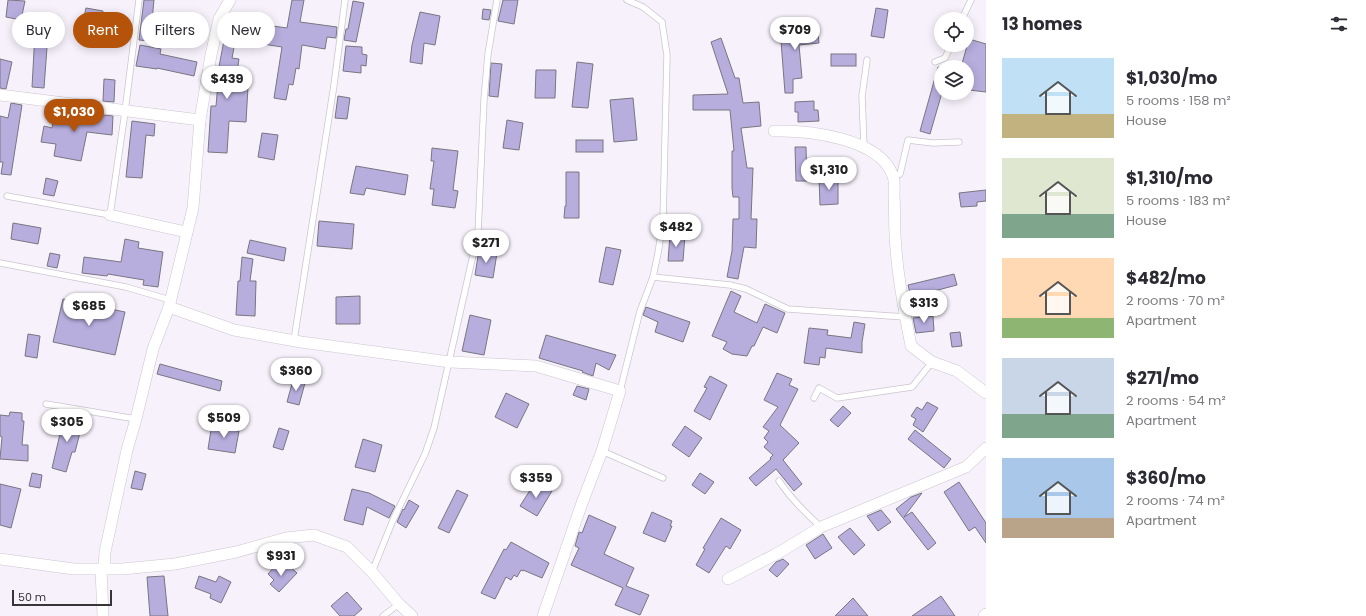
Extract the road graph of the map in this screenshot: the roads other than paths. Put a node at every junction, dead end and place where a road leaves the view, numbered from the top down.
1 (139, 0) edge
2 (230, 0) edge
3 (345, 0) edge
4 (497, 0) edge
5 (627, 0) edge
6 (971, 0) edge
7 (965, 12) edge
8 (948, 52) edge
9 (867, 60) dead end
10 (940, 60) edge
11 (0, 95) edge
12 (125, 112) junction
13 (200, 120) junction
14 (774, 131) dead end
15 (959, 142) dead end
16 (864, 147) junction
17 (893, 177) junction
18 (7, 196) dead end
19 (110, 215) junction
20 (186, 232) junction
21 (0, 263) edge
22 (653, 278) junction
23 (170, 303) junction
24 (905, 317) junction
25 (294, 340) junction
26 (450, 362) junction
27 (932, 362) junction
28 (620, 391) junction
29 (986, 393) edge
30 (814, 398) dead end
31 (46, 404) dead end
32 (136, 419) junction
33 (986, 448) edge
34 (602, 451) junction
35 (663, 478) dead end
36 (779, 481) dead end
37 (821, 527) junction
38 (0, 559) edge
39 (102, 569) junction
40 (372, 572) junction
41 (728, 579) dead end
42 (399, 604) junction
43 (103, 616) edge
44 (384, 616) edge
45 (412, 616) edge
46 (543, 616) edge

1 - 12 lane
2 - 13 street
3 - 25 lane
4 - 26 lane
5 - 22 lane
6 - 7 lane
8 - 10 lane
9 - 16 lane
11 - 12 street
12 - 13 street
12 - 19 lane
13 - 20 street
14 - 16 street
15 - 17 lane
16 - 17 street
17 - 24 street
18 - 19 lane
19 - 20 street
20 - 23 street
21 - 23 lane
22 - 24 lane
22 - 28 lane
23 - 25 street
23 - 32 street
24 - 27 street
25 - 26 street
26 - 28 street
26 - 40 lane
27 - 29 street
27 - 30 lane
28 - 34 street
31 - 32 lane
32 - 39 street
33 - 37 street
34 - 35 lane
34 - 46 street
36 - 37 lane
37 - 41 street
38 - 39 street
39 - 40 street
39 - 43 street
40 - 42 street
42 - 44 lane
42 - 45 street

